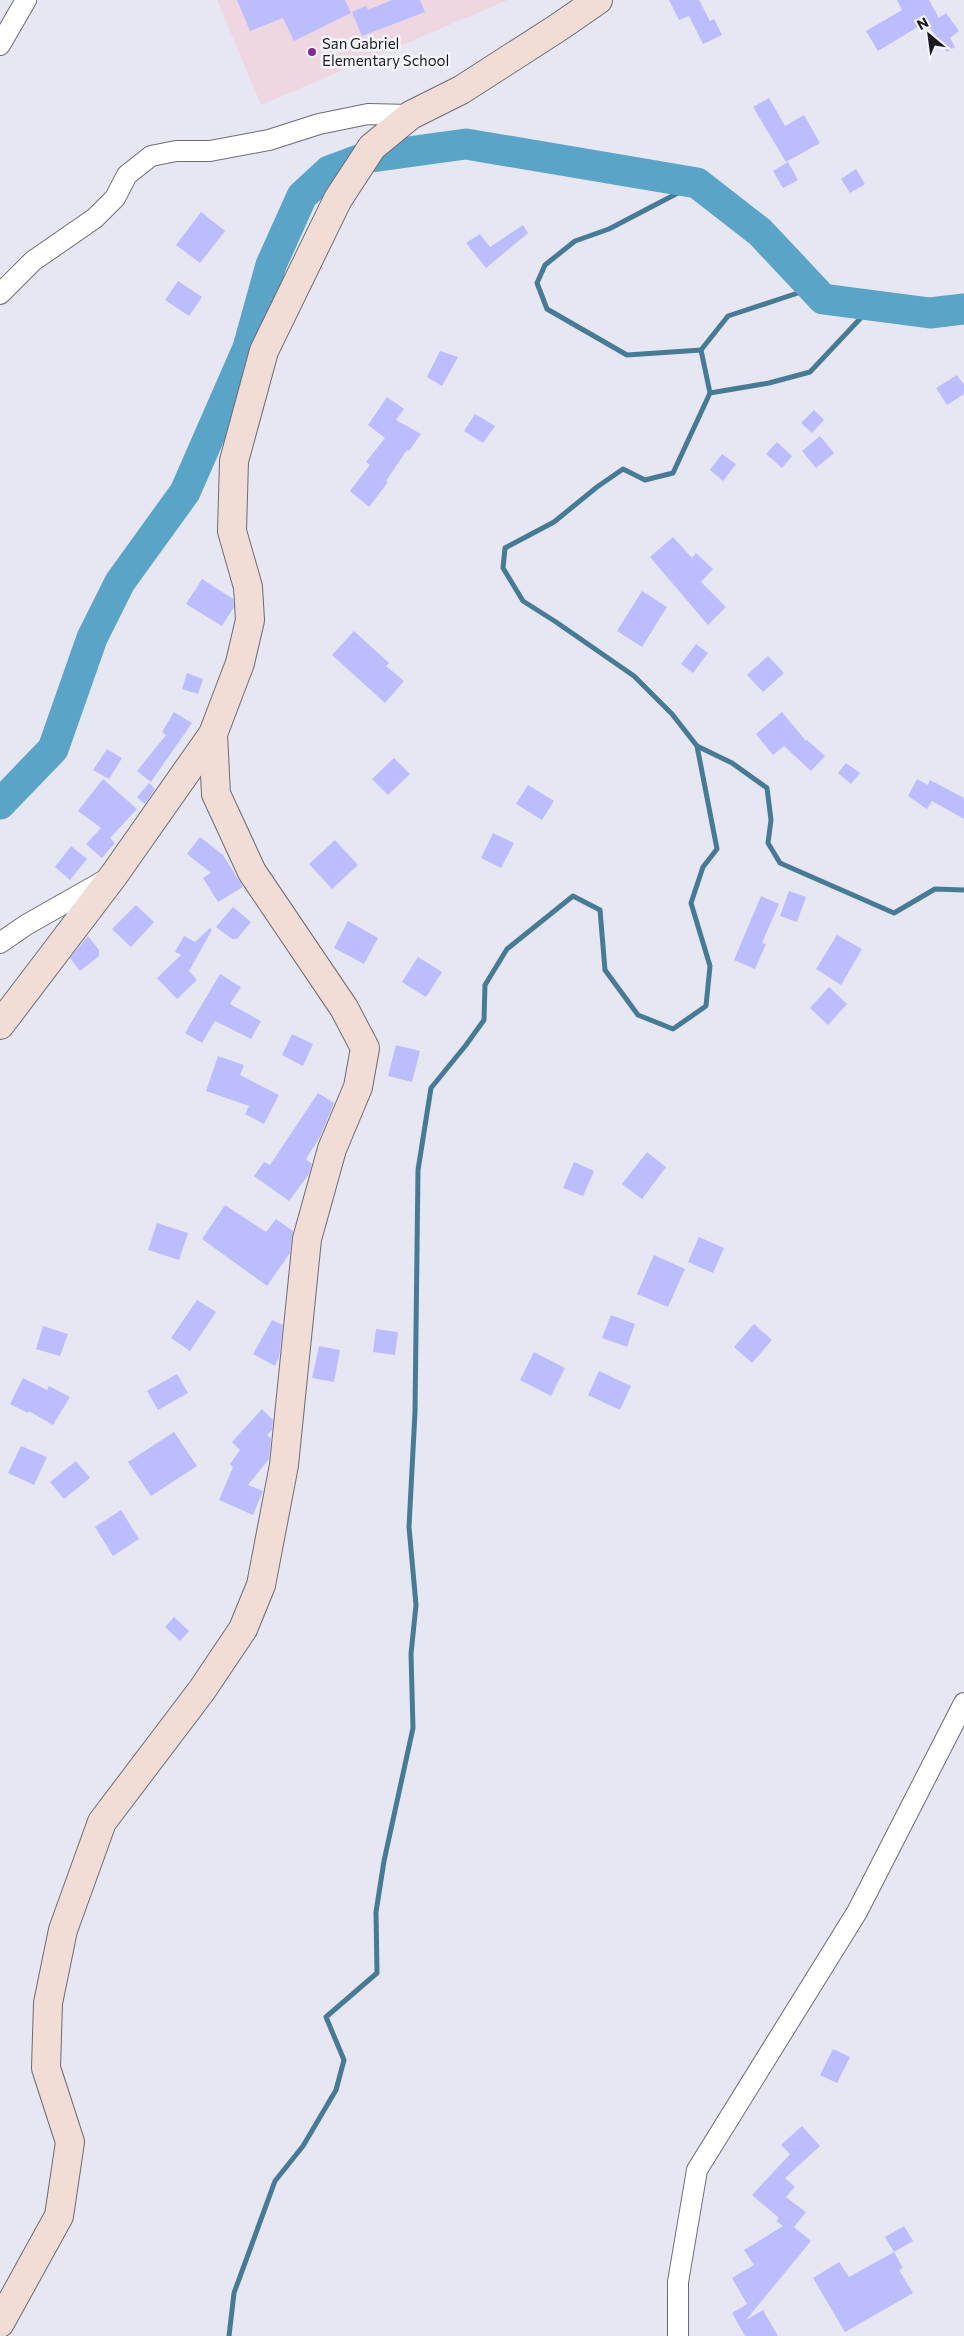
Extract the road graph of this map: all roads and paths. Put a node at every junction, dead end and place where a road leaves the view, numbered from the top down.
1 (26, 0) edge
2 (598, 0) edge
3 (0, 44) edge
4 (412, 115) junction
5 (0, 294) edge
6 (213, 734) junction
7 (114, 875) junction
8 (0, 943) edge
9 (0, 1025) edge
10 (964, 1703) edge
11 (0, 2323) edge
12 (678, 2336) edge

1 - 3 street
2 - 4 street
4 - 5 street
4 - 6 street
6 - 7 street
6 - 11 street
7 - 8 street
7 - 9 street
10 - 12 street

